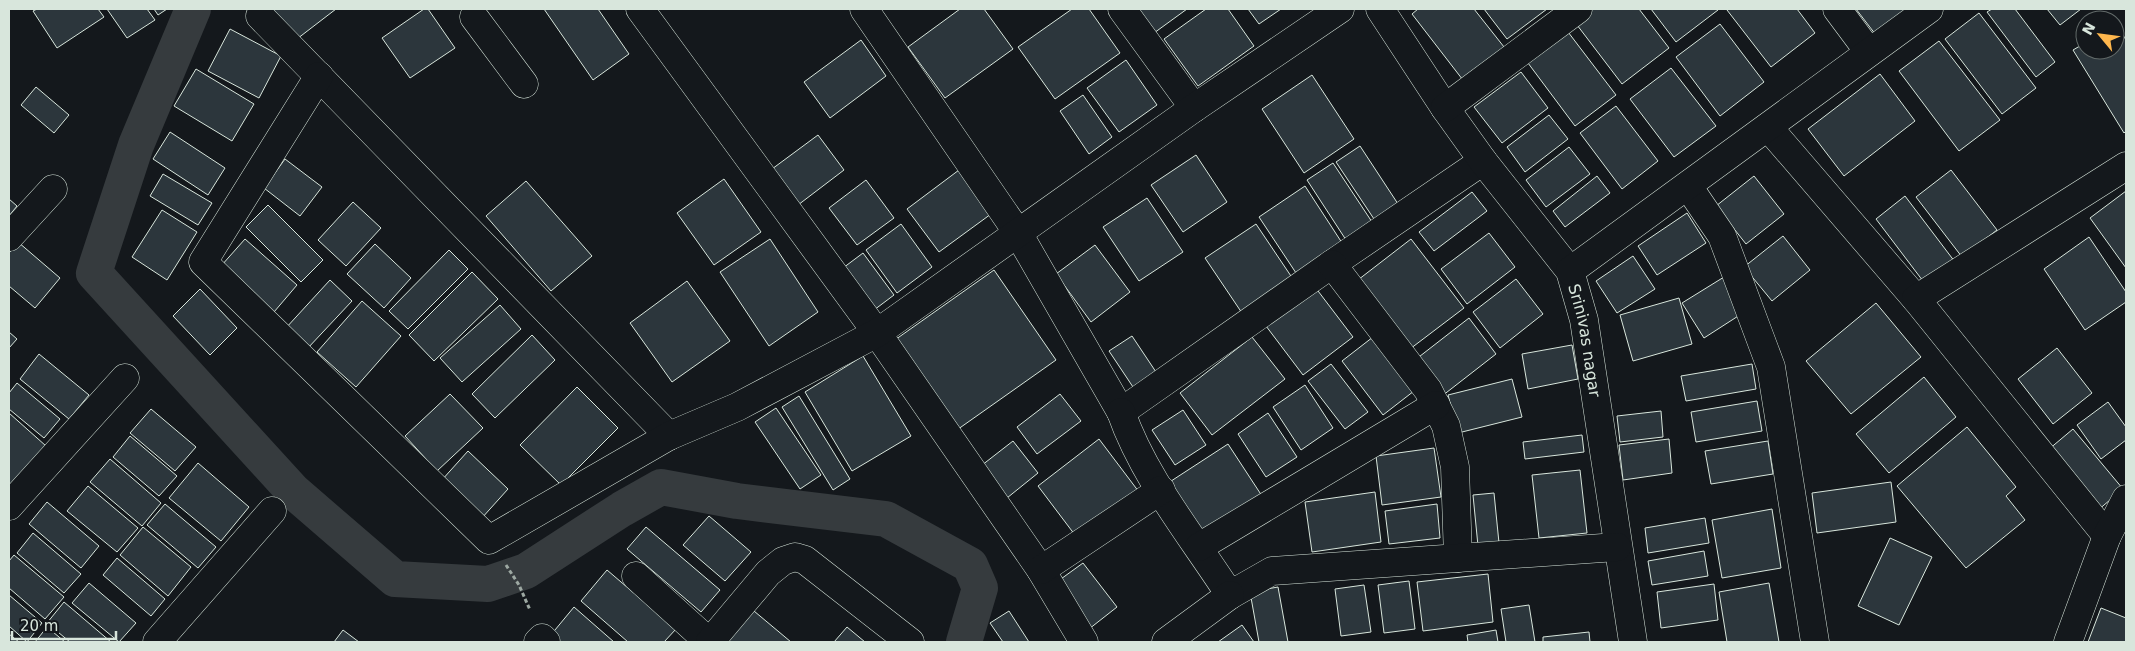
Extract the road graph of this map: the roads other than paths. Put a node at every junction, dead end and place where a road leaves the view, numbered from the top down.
1 (640, 9) edge
2 (864, 9) edge
3 (1122, 9) edge
4 (1340, 9) edge
5 (1380, 9) edge
6 (1578, 9) edge
7 (1837, 9) edge
8 (1929, 9) edge
9 (477, 12) edge
10 (260, 16) dead end
11 (1869, 52) junction
12 (320, 76) junction
13 (524, 84) dead end
14 (1194, 108) junction
15 (1445, 108) junction
16 (1768, 127) junction
17 (1484, 161) junction
18 (2126, 166) edge
19 (1688, 186) junction
20 (54, 189) dead end
21 (1018, 233) junction
22 (9, 237) edge
23 (1332, 264) junction
24 (1570, 271) junction
25 (1916, 299) junction
26 (876, 333) junction
27 (125, 378) dead end
28 (1436, 405) junction
29 (1121, 412) junction
30 (669, 436) junction
31 (1161, 490) junction
32 (2126, 499) edge
33 (9, 506) edge
34 (272, 511) dead end
35 (2107, 536) junction
36 (1199, 547) junction
37 (1617, 547) junction
38 (1458, 558) junction
39 (1041, 570) junction
40 (636, 576) dead end
41 (1230, 595) junction
42 (157, 642) edge
43 (709, 642) edge
44 (910, 642) edge
45 (1084, 642) edge
46 (1166, 642) edge
47 (1633, 642) edge
48 (1815, 642) edge
49 (2068, 642) edge

1 - 26 street
2 - 21 street
3 - 14 street
4 - 14 street
5 - 15 street, Srinivas nagar
6 - 15 street
7 - 11 street
8 - 11 street
9 - 13 street
10 - 12 street
11 - 16 street
12 - 30 street
12 - 30 street
14 - 21 street
15 - 17 street, Srinivas nagar
16 - 19 street
16 - 25 street
17 - 23 street
17 - 24 street, Srinivas nagar
18 - 25 street
19 - 24 street
19 - 48 street
20 - 22 street
21 - 26 street
21 - 29 street
23 - 28 street
23 - 29 street
24 - 37 street, Srinivas nagar
25 - 35 street
26 - 30 street
26 - 39 street
27 - 33 street
28 - 36 street
28 - 38 street
29 - 31 street
31 - 36 street
31 - 39 street
32 - 35 street
34 - 42 street
35 - 49 street
36 - 41 street
37 - 38 street
37 - 47 street, Srinivas nagar
38 - 41 street
39 - 45 street
40 - 43 street
41 - 46 street
43 - 44 street

